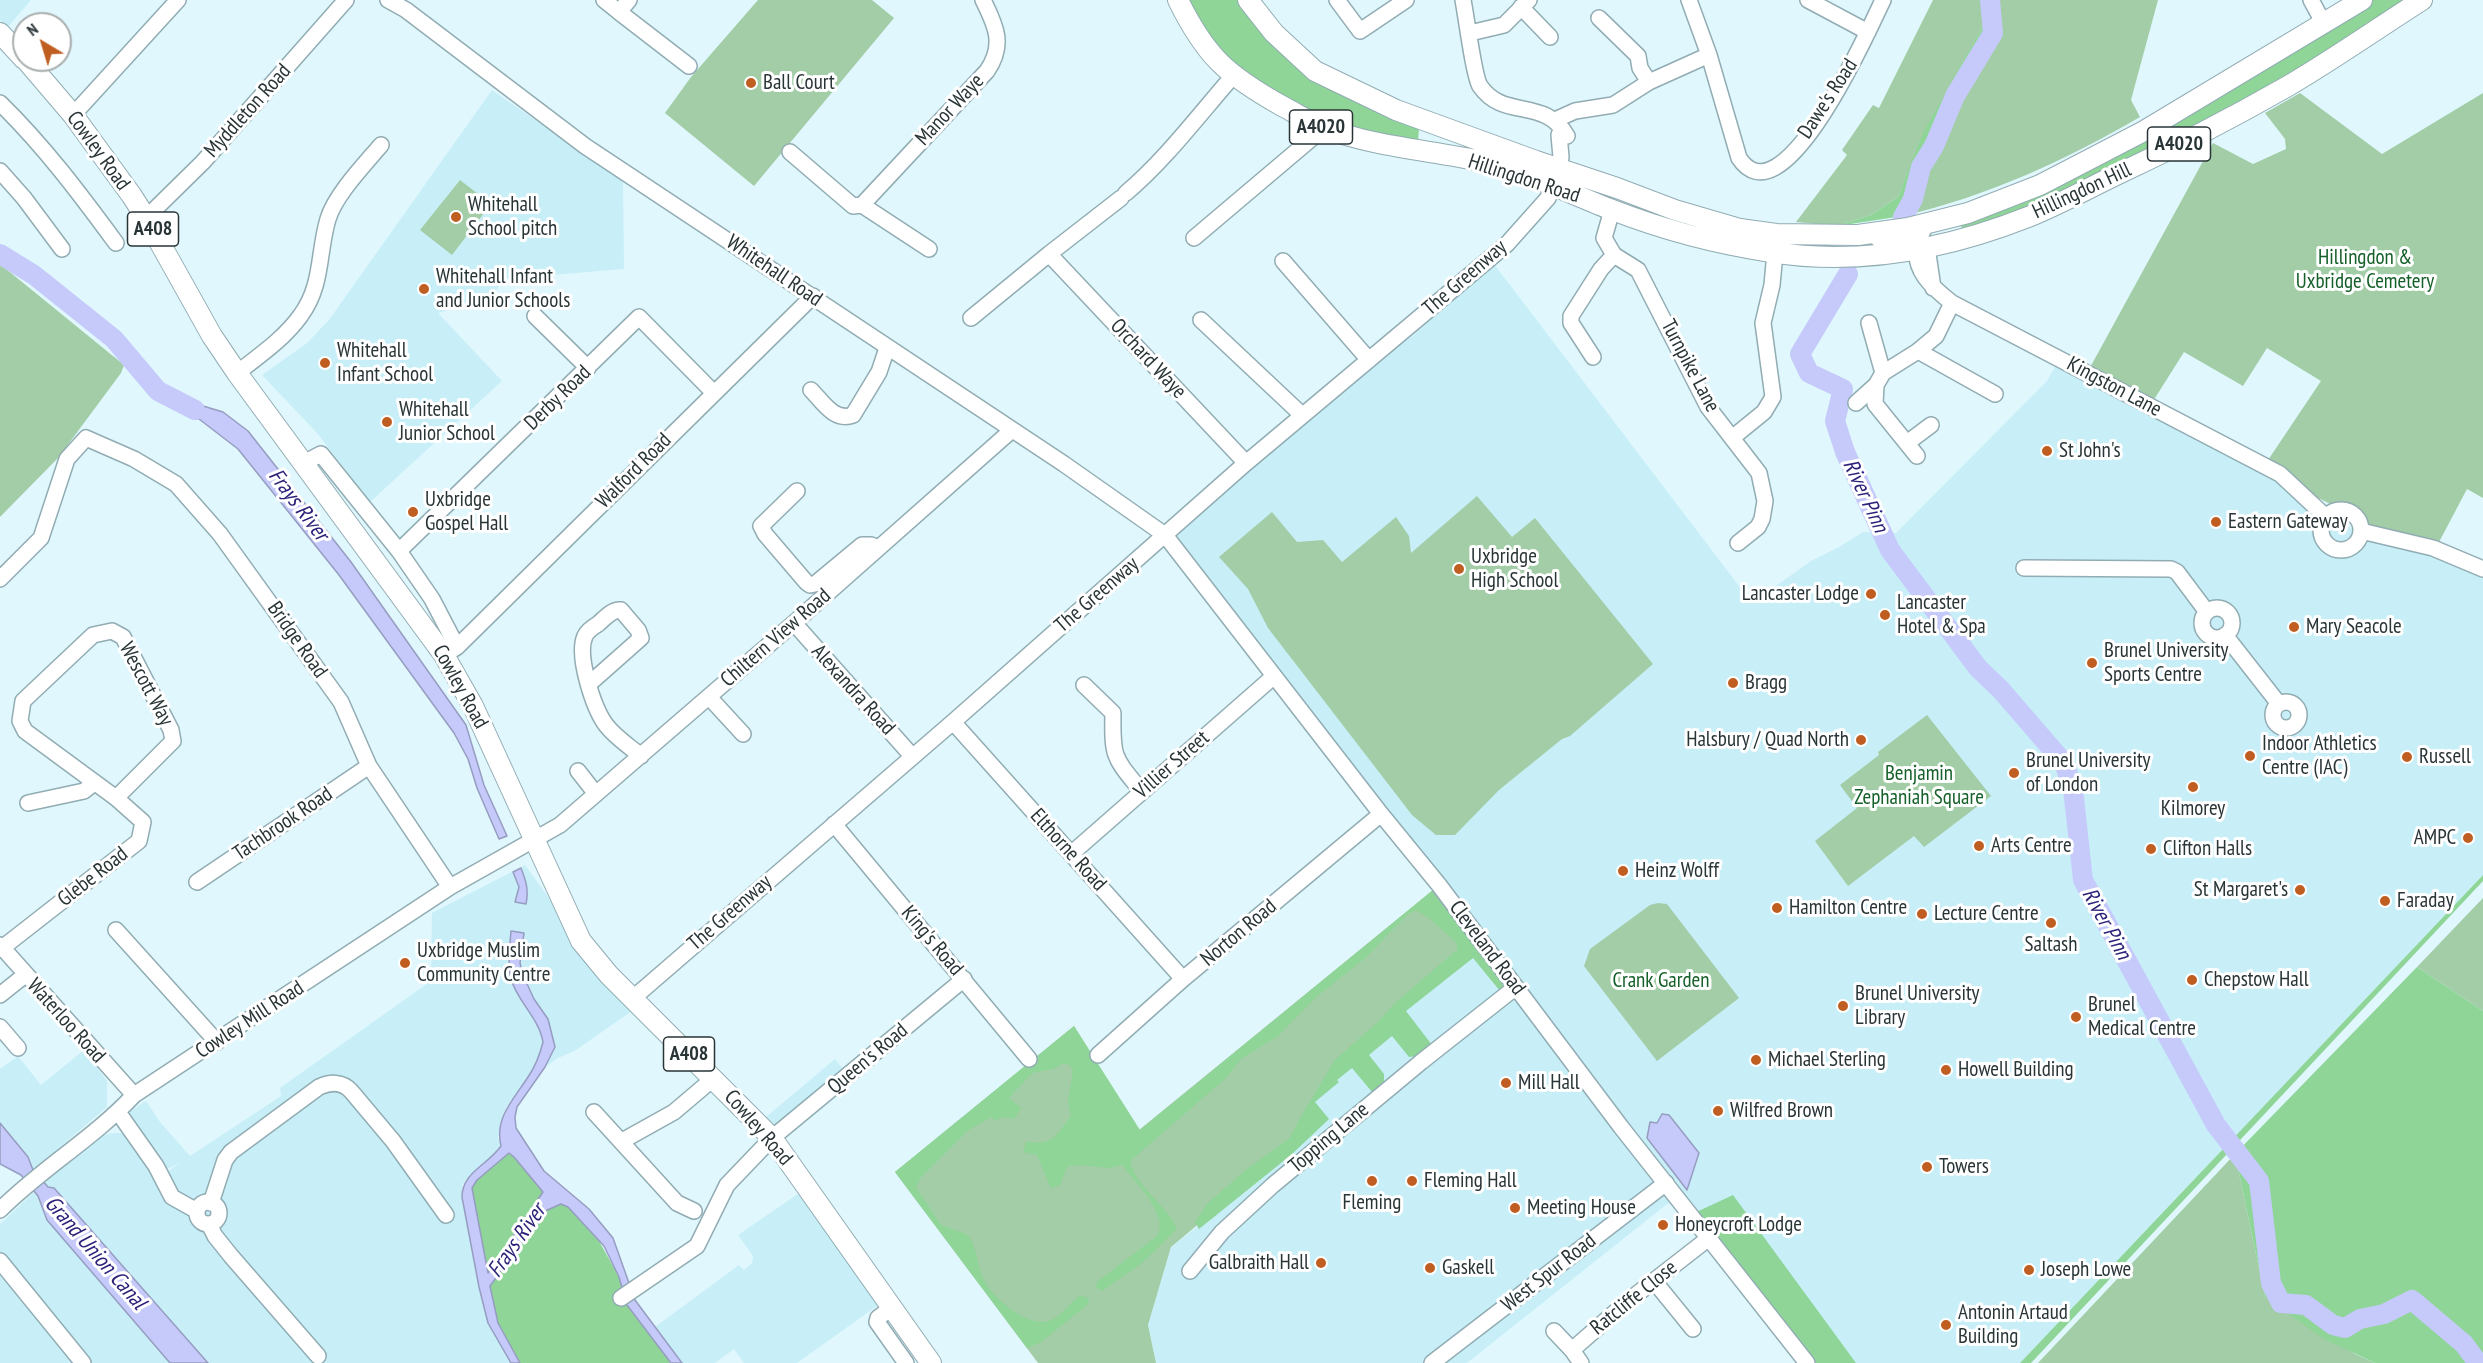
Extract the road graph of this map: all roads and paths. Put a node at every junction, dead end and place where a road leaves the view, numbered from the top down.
1 (178, 0) edge
2 (346, 0) edge
3 (388, 0) edge
4 (604, 0) edge
5 (629, 0) edge
6 (983, 0) edge
7 (1178, 0) edge
8 (1248, 0) edge
9 (1337, 0) edge
10 (1406, 0) edge
11 (1463, 0) edge
12 (1689, 0) edge
13 (1808, 0) edge
14 (1883, 0) edge
15 (2311, 0) edge
16 (2362, 0) edge
17 (2422, 0) edge
18 (1525, 4) edge
19 (619, 12) junction
20 (1599, 18) dead end
21 (2324, 24) junction
22 (1868, 32) junction
23 (0, 33) edge
24 (1470, 33) junction
25 (1550, 37) dead end
26 (12, 45) edge
27 (1708, 55) junction
28 (689, 66) dead end
29 (36, 72) edge
30 (1233, 76) junction
31 (1649, 82) junction
32 (0, 103) edge
33 (1395, 110) junction
34 (73, 115) junction
35 (1558, 125) junction
36 (1324, 128) junction
37 (381, 145) dead end
38 (1397, 147) junction
39 (790, 152) dead end
40 (1558, 170) junction
41 (0, 171) edge
42 (862, 205) junction
43 (1612, 210) junction
44 (146, 218) junction
45 (1926, 224) junction
46 (1858, 235) junction
47 (1194, 238) dead end
48 (60, 239) dead end
49 (116, 243) dead end
50 (1775, 244) junction
51 (929, 249) dead end
52 (1917, 249) junction
53 (1049, 255) junction
54 (1614, 255) junction
55 (1283, 261) dead end
56 (813, 296) junction
57 (1952, 303) junction
58 (535, 316) dead end
59 (971, 318) dead end
60 (1202, 320) dead end
61 (1869, 323) dead end
62 (887, 348) junction
63 (1918, 351) junction
64 (1593, 357) dead end
65 (1369, 360) junction
66 (588, 368) junction
67 (237, 374) junction
68 (1880, 379) junction
69 (811, 390) dead end
70 (713, 392) junction
71 (1995, 394) dead end
72 (1856, 403) dead end
73 (1302, 415) junction
74 (1931, 425) dead end
75 (1012, 430) junction
76 (1732, 438) junction
77 (1907, 443) junction
78 (1917, 456) dead end
79 (1246, 463) junction
80 (302, 464) junction
81 (797, 490) dead end
82 (2326, 517) junction
83 (2361, 531) junction
84 (1165, 535) junction
85 (1738, 543) dead end
86 (878, 548) junction
87 (399, 551) junction
88 (2024, 568) dead end
89 (2483, 569) edge
90 (0, 579) edge
91 (2207, 612) junction
92 (794, 623) junction
93 (2225, 635) junction
94 (451, 651) junction
95 (1273, 676) junction
96 (589, 684) junction
97 (1084, 685) dead end
98 (709, 697) junction
99 (2279, 704) dead end
100 (952, 722) junction
101 (743, 734) dead end
102 (641, 756) junction
103 (912, 756) junction
104 (369, 766) junction
105 (578, 771) dead end
106 (94, 783) junction
107 (1142, 792) junction
108 (596, 794) junction
109 (116, 798) junction
110 (28, 803) dead end
111 (1381, 814) junction
112 (834, 824) junction
113 (524, 847) junction
114 (1071, 854) junction
115 (197, 882) dead end
116 (450, 887) junction
117 (116, 930) dead end
118 (1, 946) edge
119 (25, 975) junction
120 (964, 979) junction
121 (1183, 979) junction
122 (1516, 987) junction
123 (0, 995) edge
124 (632, 999) junction
125 (0, 1027) edge
126 (217, 1042) junction
127 (18, 1048) dead end
128 (1098, 1055) dead end
129 (1029, 1059) dead end
130 (714, 1078) junction
131 (134, 1095) junction
132 (118, 1112) junction
133 (594, 1112) dead end
134 (772, 1138) junction
135 (622, 1141) junction
136 (1666, 1183) junction
137 (211, 1203) junction
138 (0, 1210) edge
139 (694, 1210) dead end
140 (197, 1211) junction
141 (446, 1215) dead end
142 (209, 1224) junction
143 (1709, 1238) junction
144 (0, 1261) edge
145 (1190, 1271) dead end
146 (1654, 1281) junction
147 (621, 1298) dead end
148 (891, 1308) junction
149 (1693, 1329) dead end
150 (1554, 1330) dead end
151 (318, 1356) dead end
152 (1577, 1356) edge
153 (83, 1363) edge
154 (905, 1363) edge
155 (931, 1363) edge
156 (1432, 1363) edge
157 (1807, 1363) edge

1 - 34 street
2 - 44 street, Myddleton Road
3 - 56 street, Whitehall Road
4 - 19 street
5 - 19 street
6 - 42 street, Manor Waye
7 - 30 main road, Hillingdon Road / A4020
8 - 33 main road, Hillingdon Road / A4020
9 - 10 street
11 - 24 street
12 - 27 street
13 - 22 street
14 - 22 street, Dawe's Road
15 - 21 street
16 - 21 main road, Hillingdon Hill / A4020
17 - 52 main road, Hillingdon Hill / A4020
18 - 24 street
18 - 25 street
19 - 28 street
20 - 31 street
21 - 45 main road, Hillingdon Hill / A4020
22 - 27 street, Dawe's Road
23 - 26 main road, Cowley Road / A408
24 - 35 street
27 - 31 street
29 - 34 main road, Cowley Road / A408
30 - 36 main road, Hillingdon Road / A4020
30 - 53 street
31 - 35 street
32 - 49 street
33 - 38 main road, A4020
33 - 40 main road, Hillingdon Road / A4020
34 - 44 main road, Cowley Road / A408
35 - 40 street
36 - 38 main road, Hillingdon Road / A4020
36 - 47 street
37 - 67 street
38 - 40 main road, Hillingdon Road / A4020
39 - 42 street
40 - 43 main road, Hillingdon Road / A4020
40 - 50 main road, Hillingdon Road / A4020
40 - 65 street, The Greenway
41 - 48 street
42 - 51 street
43 - 50 main road, Hillingdon Road / A4020
43 - 54 street
44 - 67 main road, Cowley Road / A408
45 - 46 main road, Hillingdon Hill / A4020
45 - 52 street
46 - 50 main road, Hillingdon Road / A4020
46 - 52 street
50 - 52 main road, Hillingdon Road / A4020
50 - 76 street
52 - 57 street, Kingston Lane
53 - 59 street
53 - 79 street, Orchard Waye
54 - 64 street
54 - 76 street, Turnpike Lane
55 - 65 street
56 - 62 street, Whitehall Road
56 - 70 street, Walford Road
57 - 63 street
57 - 82 street, Kingston Lane
58 - 66 street
60 - 73 street
61 - 68 street
62 - 69 street
62 - 75 street, Whitehall Road
63 - 68 street
63 - 71 street
65 - 73 street, The Greenway
66 - 70 street, Derby Road
66 - 87 street, Derby Road
67 - 80 main road, Cowley Road / A408
68 - 72 street
68 - 77 street
70 - 94 street, Walford Road
73 - 79 street, The Greenway
74 - 77 street
75 - 84 street, Whitehall Road
75 - 86 street, Chiltern View Road
76 - 85 street, Turnpike Lane
77 - 78 street
79 - 84 street, The Greenway
80 - 87 street
80 - 94 main road, Cowley Road / A408
81 - 86 street
82 - 83 street
82 - 83 street
83 - 89 street
84 - 95 street, Cleveland Road
84 - 100 street, The Greenway
86 - 92 street, Chiltern View Road
87 - 94 street
88 - 91 street
90 - 104 street, Bridge Road
91 - 93 street
91 - 93 street
92 - 98 street, Chiltern View Road
92 - 103 street, Alexandra Road
93 - 99 street
94 - 113 main road, Cowley Road / A408
95 - 107 street, Villier Street
95 - 111 street, Cleveland Road
96 - 96 street
96 - 102 street
97 - 107 street
98 - 101 street
98 - 102 street, Chiltern View Road
100 - 103 street, The Greenway
100 - 114 street, Elthorne Road
102 - 108 street, Chiltern View Road
103 - 112 street, The Greenway
104 - 115 street, Tachbrook Road
104 - 116 street, Bridge Road
105 - 108 street
106 - 109 street, Wescott Way
106 - 109 street, Wescott Way
106 - 110 street
107 - 114 street, Villier Street
108 - 113 street, Chiltern View Road
109 - 118 street, Glebe Road
111 - 121 street, Norton Road
111 - 122 street, Cleveland Road
112 - 120 street, King's Road
112 - 124 street, The Greenway
113 - 116 street, Cowley Mill Road
113 - 124 main road, Cowley Road / A408
114 - 121 street, Elthorne Road
116 - 126 street, Cowley Mill Road
117 - 126 street
118 - 119 street, Waterloo Road
119 - 123 street
119 - 131 street, Waterloo Road
120 - 129 street, King's Road
120 - 134 street, Queen's Road
121 - 128 street, Norton Road
122 - 136 street, Cleveland Road
122 - 145 street, Topping Lane
124 - 130 main road, Cowley Road / A408
125 - 127 street
126 - 131 street, Cowley Mill Road
130 - 134 main road, Cowley Road / A408
130 - 135 street
131 - 132 street, Cowley Mill Road
132 - 138 street, Cowley Mill Road
132 - 140 street
133 - 135 street
134 - 147 street, Queen's Road
134 - 148 main road, Cowley Road / A408
135 - 139 street
136 - 143 street, Cleveland Road
136 - 156 street, West Spur Road
137 - 140 street
137 - 141 street
137 - 142 street
140 - 142 street
142 - 151 street
143 - 146 street, Ratcliffe Close
143 - 157 street, Cleveland Road
144 - 153 street
146 - 149 street
146 - 152 street, Ratcliffe Close
148 - 154 street
148 - 155 main road, Cowley Road / A408
150 - 152 street

